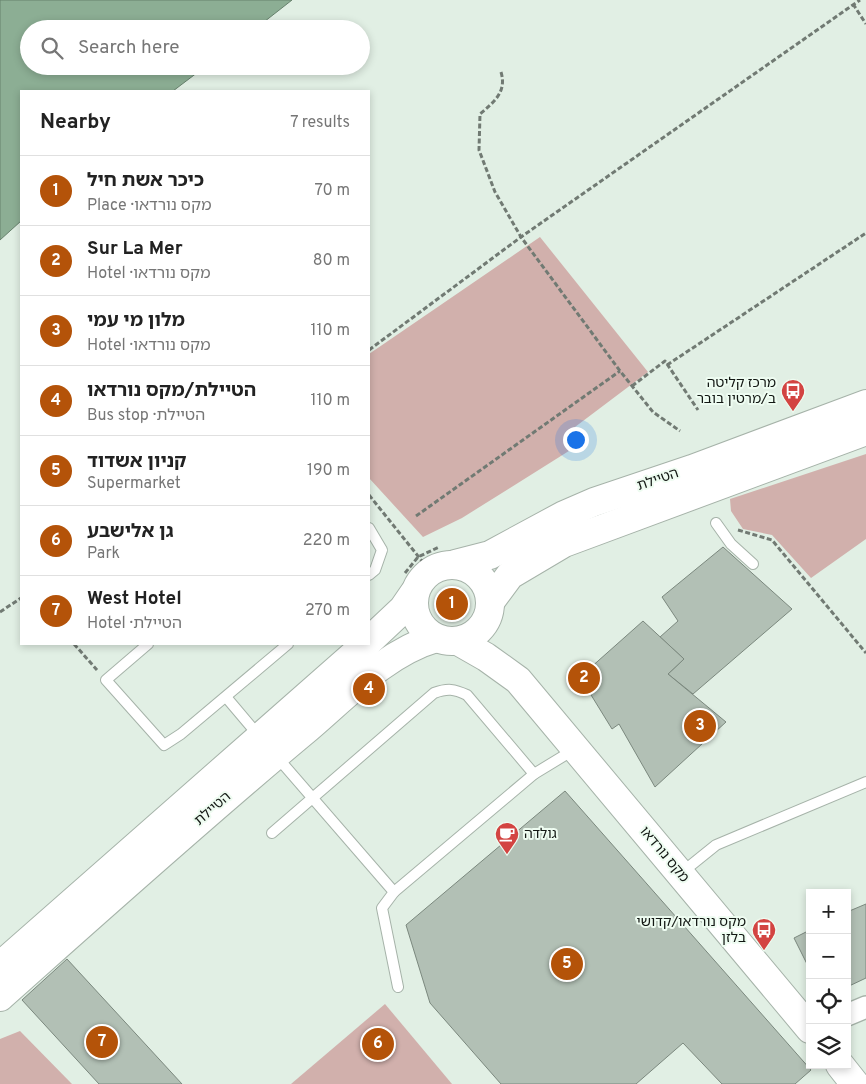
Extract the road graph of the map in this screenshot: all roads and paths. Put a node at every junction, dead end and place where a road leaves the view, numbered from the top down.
1 (860, 0) edge
2 (853, 4) junction
3 (866, 24) edge
4 (501, 72) dead end
5 (866, 233) edge
6 (521, 237) junction
7 (370, 349) edge
8 (668, 365) junction
9 (620, 371) junction
10 (632, 386) junction
11 (866, 404) edge
12 (698, 410) dead end
13 (680, 431) dead end
14 (866, 431) edge
15 (701, 479) junction
16 (370, 496) edge
17 (416, 516) dead end
18 (716, 523) joint
19 (370, 530) edge
20 (753, 564) dead end
21 (442, 568) junction
22 (370, 574) edge
23 (414, 593) junction
24 (20, 599) edge
25 (490, 607) junction
26 (0, 612) edge
27 (370, 640) edge
28 (447, 640) junction
29 (75, 645) edge
30 (147, 645) edge
31 (287, 645) edge
32 (365, 645) edge
33 (866, 653) edge
34 (106, 680) junction
35 (518, 680) junction
36 (226, 697) junction
37 (267, 746) junction
38 (575, 749) junction
39 (534, 774) junction
40 (866, 782) edge
41 (312, 798) junction
42 (272, 833) dead end
43 (680, 874) junction
44 (394, 892) junction
45 (0, 966) edge
46 (398, 986) dead end
47 (0, 997) edge
48 (866, 1007) edge
49 (851, 1013) edge
50 (806, 1025) edge
51 (843, 1069) edge
52 (856, 1084) edge

1 - 2 path
2 - 3 path
2 - 6 path
4 - 6 path
5 - 8 path
6 - 7 path
6 - 9 path
8 - 10 path
8 - 12 path
9 - 10 path
9 - 17 path
10 - 13 path
11 - 15 main road, הטיילת
14 - 15 main road, הטיילת
15 - 21 main road, הטיילת
15 - 25 main road, הטיילת
16 - 21 path
18 - 20 lane
18 - 33 path
19 - 22 lane
21 - 23 main road
21 - 25 main road
23 - 27 main road
23 - 28 main road
24 - 26 path
25 - 28 main road
25 - 35 main road, מקס נורדאו
28 - 35 main road, מקס נורדאו
28 - 37 main road, הטיילת
29 - 34 path
30 - 34 lane
31 - 36 lane
32 - 37 main road, הטיילת
34 - 36 lane
35 - 38 main road, מקס נורדאו
36 - 37 lane
37 - 41 lane
37 - 45 main road, הטיילת
37 - 47 main road, הטיילת
38 - 39 lane
38 - 43 main road, מקס נורדאו
39 - 41 lane
39 - 44 lane
40 - 43 lane
41 - 42 lane
41 - 44 lane
43 - 50 main road, מקס נורדאו
44 - 46 lane
48 - 49 street
51 - 52 main road

